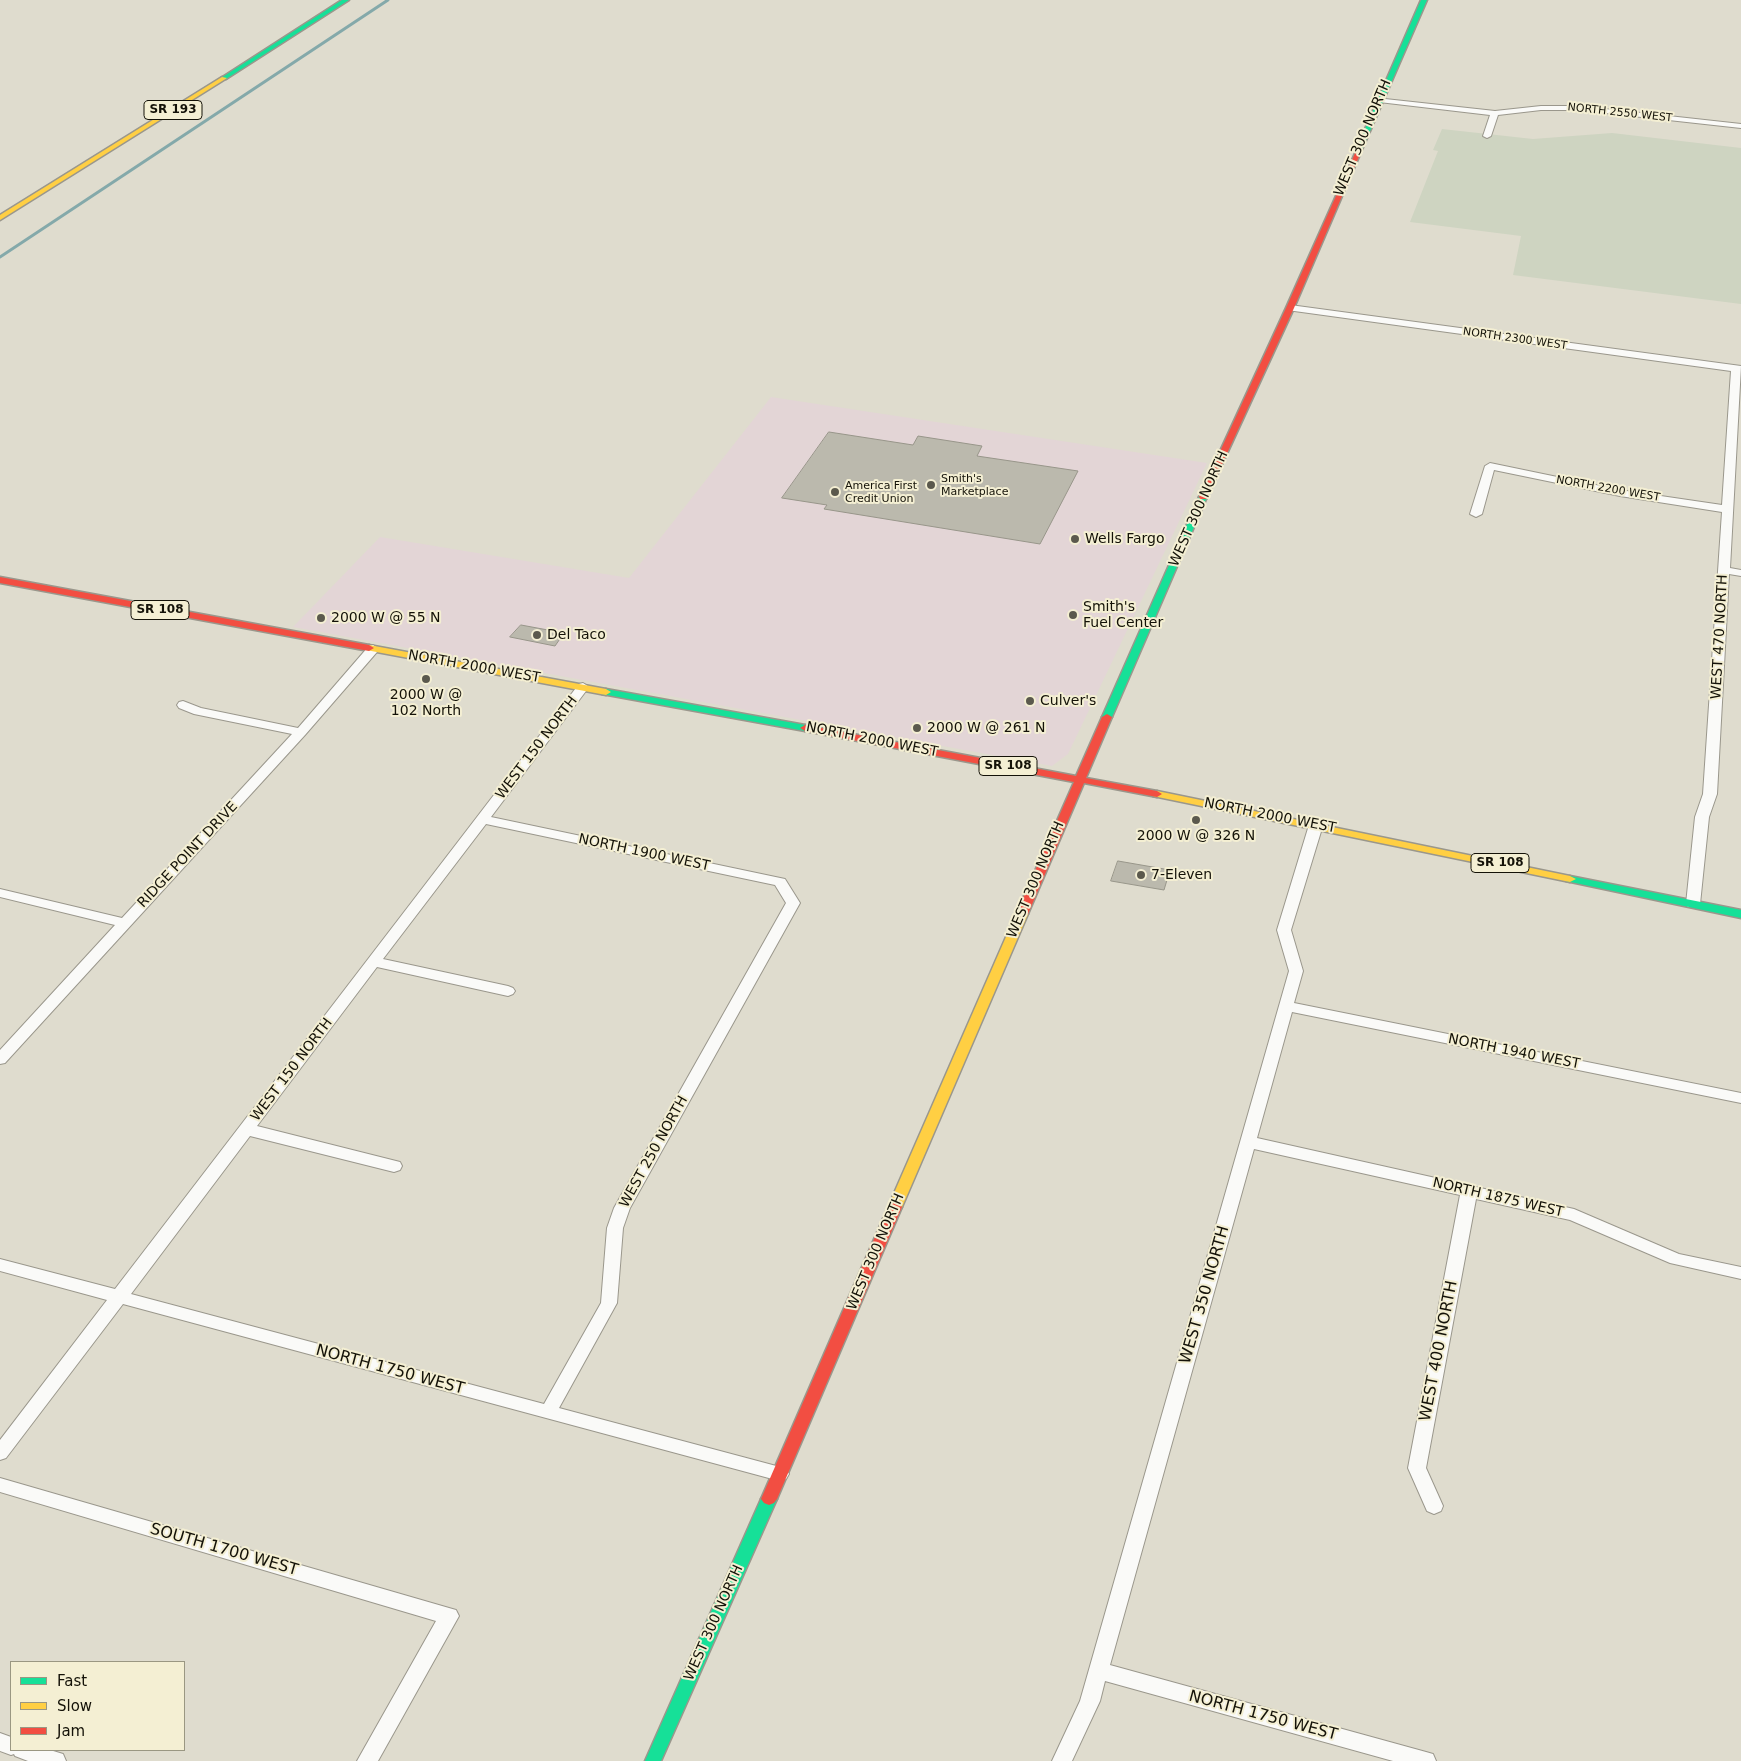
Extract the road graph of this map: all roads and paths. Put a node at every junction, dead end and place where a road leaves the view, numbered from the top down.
1 (346, 0) edge
2 (1424, 0) edge
3 (1379, 100) junction
4 (1495, 113) junction
5 (1741, 126) edge
6 (1487, 136) dead end
7 (0, 218) edge
8 (1290, 308) junction
9 (1738, 368) edge
10 (1727, 509) junction
11 (1476, 514) dead end
12 (1724, 570) junction
13 (1741, 573) edge
14 (0, 580) edge
15 (373, 649) junction
16 (583, 687) junction
17 (183, 705) dead end
18 (300, 732) junction
19 (1080, 779) junction
20 (483, 819) junction
21 (1316, 825) junction
22 (0, 893) edge
23 (793, 903) joint
24 (1693, 904) junction
25 (1741, 914) edge
26 (126, 923) junction
27 (374, 962) junction
28 (508, 991) dead end
29 (1287, 1006) junction
30 (0, 1059) edge
31 (1741, 1098) edge
32 (246, 1129) junction
33 (1248, 1142) junction
34 (394, 1166) dead end
35 (1469, 1192) junction
36 (0, 1265) edge
37 (1741, 1273) edge
38 (119, 1297) junction
39 (548, 1412) junction
40 (0, 1453) edge
41 (780, 1474) junction
42 (0, 1484) edge
43 (1434, 1506) dead end
44 (1099, 1671) junction
45 (25, 1751) edge
46 (1375, 1754) edge
47 (56, 1761) edge
48 (368, 1761) edge
49 (653, 1761) edge
50 (1062, 1761) edge
51 (1426, 1761) edge

1 - 7 main road, SR 193
2 - 3 main road, WEST 300 NORTH
3 - 4 street, NORTH 2550 WEST
3 - 8 main road, WEST 300 NORTH
4 - 5 street, NORTH 2550 WEST
4 - 6 street
8 - 9 street, NORTH 2300 WEST
8 - 19 main road, WEST 300 NORTH
9 - 10 street, WEST 470 NORTH
10 - 11 street, NORTH 2200 WEST
10 - 12 street, WEST 470 NORTH
12 - 13 street
12 - 24 street, WEST 470 NORTH
14 - 15 main road, NORTH 2000 WEST / SR 108
15 - 16 main road, NORTH 2000 WEST / SR 108
15 - 18 street, RIDGE POINT DRIVE
16 - 19 main road, NORTH 2000 WEST / SR 108
16 - 20 street, WEST 150 NORTH
17 - 18 street
18 - 26 street, RIDGE POINT DRIVE
19 - 21 main road, NORTH 2000 WEST / SR 108
19 - 41 main road, WEST 300 NORTH
20 - 23 street, NORTH 1900 WEST
20 - 27 street, WEST 150 NORTH
21 - 24 main road, NORTH 2000 WEST / SR 108
21 - 29 street, WEST 350 NORTH
22 - 26 street
23 - 39 street, WEST 250 NORTH
24 - 25 main road, NORTH 2000 WEST / SR 108
26 - 30 street, RIDGE POINT DRIVE
27 - 28 street
27 - 32 street, WEST 150 NORTH
29 - 31 street, NORTH 1940 WEST
29 - 33 street, WEST 350 NORTH
32 - 34 street
32 - 38 street, WEST 150 NORTH
33 - 35 street, NORTH 1875 WEST
33 - 44 street, WEST 350 NORTH
35 - 37 street, NORTH 1875 WEST
35 - 43 street, WEST 400 NORTH
36 - 38 street, NORTH 1750 WEST
38 - 39 street, NORTH 1750 WEST
38 - 40 street, WEST 150 NORTH
39 - 41 street, NORTH 1750 WEST
41 - 49 main road, WEST 300 NORTH
42 - 48 street, SOUTH 1700 WEST
44 - 46 street, NORTH 1750 WEST
44 - 50 street, WEST 350 NORTH
45 - 47 street
46 - 51 street, NORTH 1750 WEST

